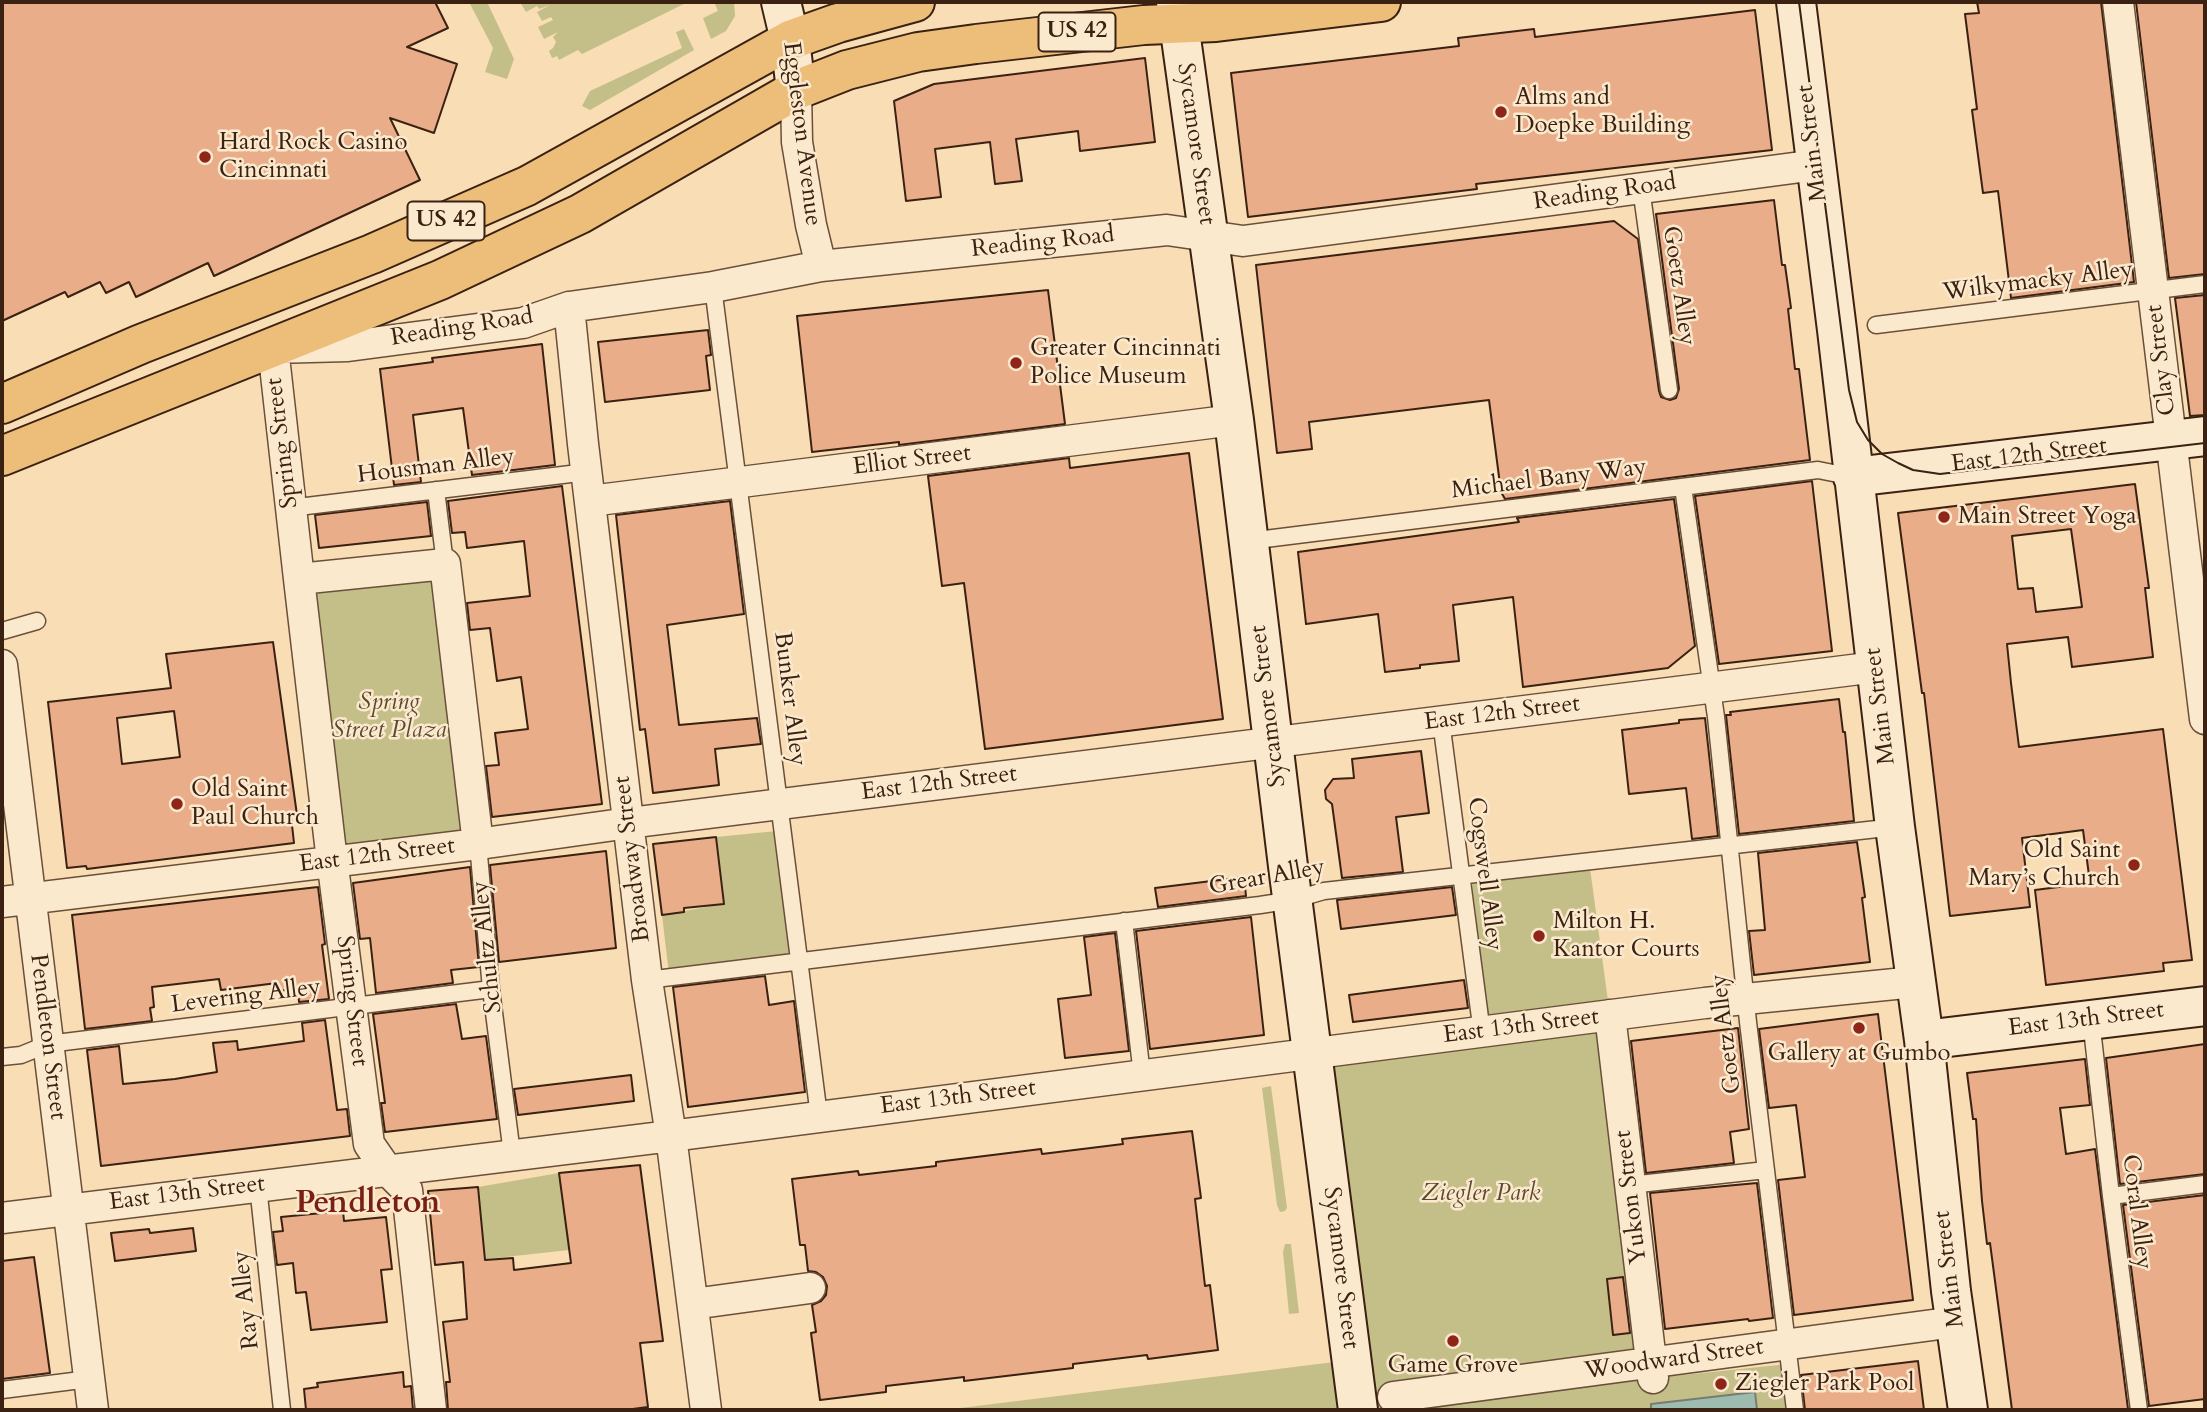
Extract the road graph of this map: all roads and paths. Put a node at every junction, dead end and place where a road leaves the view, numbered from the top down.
1 (781, 2) edge
2 (915, 2) edge
3 (1381, 2) edge
4 (1796, 2) edge
5 (2118, 2) edge
6 (1177, 13) edge
7 (790, 40) junction
8 (796, 90) junction
9 (1816, 165) junction
10 (1642, 188) junction
11 (1208, 236) junction
12 (821, 266) junction
13 (2205, 284) edge
14 (713, 287) junction
15 (2154, 291) junction
16 (569, 307) junction
17 (1876, 324) dead end
18 (273, 348) junction
19 (1669, 390) dead end
20 (2, 404) edge
21 (1234, 420) junction
22 (2188, 438) edge
23 (2, 456) edge
24 (1853, 477) junction
25 (739, 483) junction
26 (1683, 486) junction
27 (588, 487) junction
28 (436, 490) junction
29 (290, 508) junction
30 (1249, 541) junction
31 (445, 564) junction
32 (299, 579) junction
33 (37, 621) dead end
34 (2, 631) edge
35 (2, 664) edge
36 (1876, 667) junction
37 (1710, 688) junction
38 (2205, 719) edge
39 (1441, 721) junction
40 (1274, 743) junction
41 (780, 805) junction
42 (629, 823) junction
43 (1895, 827) junction
44 (478, 844) junction
45 (1730, 846) junction
46 (332, 861) junction
47 (1463, 875) junction
48 (16, 900) edge
49 (1293, 900) junction
50 (1124, 921) junction
51 (799, 963) junction
52 (647, 980) junction
53 (1915, 982) junction
54 (491, 989) junction
55 (1746, 998) junction
56 (2205, 1006) edge
57 (352, 1007) junction
58 (1611, 1016) junction
59 (2091, 1020) junction
60 (1482, 1033) junction
61 (1924, 1040) junction
62 (48, 1044) junction
63 (1312, 1053) junction
64 (2, 1057) edge
65 (1142, 1075) junction
66 (819, 1116) junction
67 (671, 1136) junction
68 (512, 1154) junction
69 (387, 1170) junction
70 (1766, 1170) junction
71 (2205, 1184) edge
72 (1630, 1185) junction
73 (258, 1186) junction
74 (2111, 1196) junction
75 (69, 1209) junction
76 (2, 1218) edge
77 (810, 1288) dead end
78 (692, 1304) junction
79 (1955, 1322) junction
80 (1786, 1345) junction
81 (1652, 1371) junction
82 (89, 1379) junction
83 (2, 1390) edge
84 (1393, 1398) dead end
85 (93, 1410) edge
86 (282, 1410) edge
87 (430, 1410) edge
88 (706, 1410) edge
89 (1358, 1410) edge
90 (1795, 1410) edge
91 (1968, 1410) edge
92 (2139, 1410) edge

1 - 7 street, Eggleston Avenue
2 - 7 main road, US 42
3 - 6 main road, US 42
4 - 9 street, Main Street
5 - 15 street, Clay Street
6 - 8 main road, US 42
6 - 11 street, Sycamore Street
7 - 8 street, Eggleston Avenue
7 - 20 main road, US 42
8 - 12 street, Eggleston Avenue
8 - 18 main road, Reading Road / US 42
9 - 10 street, Reading Road
9 - 24 street, Main Street
10 - 11 street, Reading Road
10 - 19 lane, Goetz Alley
11 - 12 street, Reading Road
11 - 21 street, Sycamore Street
12 - 14 street, Reading Road
13 - 15 lane, Wilkymacky Alley
14 - 16 street, Reading Road
14 - 25 lane, Bunker Alley
15 - 17 lane, Wilkymacky Alley
15 - 22 street, Clay Street
16 - 18 street, Reading Road
16 - 27 street, Broadway Street
18 - 23 main road, Reading Road / US 42
18 - 29 street, Spring Street
21 - 25 street, Elliot Street
21 - 30 street, Sycamore Street
22 - 24 street, East 12th Street
22 - 38 street, Clay Street
24 - 26 lane, Michael Bany Way
24 - 36 street, Main Street
25 - 27 street, Elliot Street
25 - 41 lane, Bunker Alley
26 - 30 lane, Michael Bany Way
26 - 37 lane, Goetz Alley
27 - 28 lane, Housman Alley
27 - 42 street, Broadway Street
28 - 29 lane, Housman Alley
28 - 31 lane, Schultz Alley
29 - 32 street, Spring Street
30 - 40 street, Sycamore Street
31 - 32 street
31 - 44 street, Schultz Alley
32 - 46 street, Spring Street
33 - 34 lane
35 - 48 street, Pendleton Street
36 - 37 street, East 12th Street
36 - 43 street, Main Street
37 - 39 street, East 12th Street
37 - 45 lane, Goetz Alley
39 - 40 street, East 12th Street
39 - 47 lane, Cogswell Alley
40 - 41 street, East 12th Street
40 - 49 street, Sycamore Street
41 - 42 street, East 12th Street
41 - 51 lane, Bunker Alley
42 - 44 street, East 12th Street
42 - 52 street, Broadway Street
43 - 45 lane, Grear Alley
43 - 53 street, Main Street
44 - 46 street, East 12th Street
44 - 54 lane, Schultz Alley
45 - 47 lane, Grear Alley
45 - 55 lane, Goetz Alley
46 - 48 street, East 12th Street
46 - 57 street, Spring Street
47 - 49 lane, Grear Alley
47 - 60 lane, Cogswell Alley
48 - 62 street, Pendleton Street
49 - 50 lane, Grear Alley
49 - 63 street, Sycamore Street
50 - 51 lane, Grear Alley
50 - 65 lane
51 - 52 lane, Grear Alley
51 - 66 lane, Bunker Alley
52 - 67 street, Broadway Street
53 - 55 street, East 13th Street
53 - 61 street, Main Street
54 - 57 lane, Levering Alley
54 - 68 lane, Schultz Alley
55 - 58 street, East 13th Street
55 - 70 lane, Goetz Alley
56 - 59 street, East 13th Street
57 - 62 lane, Levering Alley
57 - 69 street, Spring Street
58 - 60 street, East 13th Street
58 - 72 street, Yukon Street
59 - 61 street, East 13th Street
59 - 74 lane, Coral Alley
60 - 63 street, East 13th Street
61 - 79 street, Main Street
62 - 64 lane, Levering Alley
62 - 75 street, Pendleton Street
63 - 65 street, East 13th Street
63 - 89 street, Sycamore Street
65 - 66 street, East 13th Street
66 - 67 street, East 13th Street
67 - 68 street, East 13th Street
67 - 78 street, Broadway Street
68 - 69 street, East 13th Street
69 - 73 street, East 13th Street
69 - 87 street, Spring Street
70 - 72 lane
70 - 80 lane, Goetz Alley
71 - 74 lane
72 - 81 street, Yukon Street
73 - 75 street, East 13th Street
73 - 86 lane, Ray Alley
74 - 92 lane, Coral Alley
75 - 76 street, East 13th Street
75 - 82 street, Pendleton Street
77 - 78 street
78 - 88 street, Broadway Street
79 - 80 street, Woodward Street
79 - 91 street, Main Street
80 - 81 street, Woodward Street
80 - 90 lane, Goetz Alley
81 - 84 street, Woodward Street
82 - 83 lane
82 - 85 street, Pendleton Street

